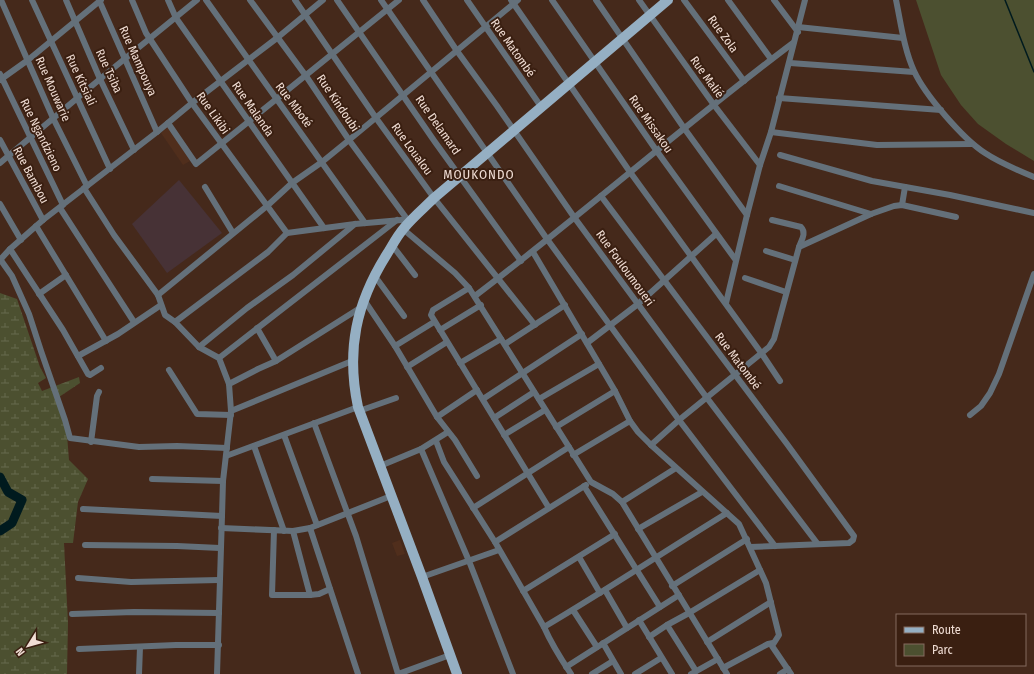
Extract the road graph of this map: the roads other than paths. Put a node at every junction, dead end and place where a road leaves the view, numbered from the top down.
1 (1, 0) edge
2 (32, 0) edge
3 (66, 0) edge
4 (100, 0) edge
5 (132, 0) edge
6 (168, 0) edge
7 (196, 0) edge
8 (206, 0) edge
9 (250, 0) edge
10 (295, 0) edge
11 (323, 0) edge
12 (337, 0) edge
13 (381, 0) edge
14 (399, 0) edge
15 (423, 0) edge
16 (467, 0) edge
17 (552, 0) edge
18 (596, 0) edge
19 (639, 0) edge
20 (668, 0) edge
21 (684, 0) edge
22 (728, 0) edge
23 (774, 0) edge
24 (805, 0) edge
25 (893, 0) edge
26 (896, 0) edge
27 (514, 1) edge
28 (387, 11) junction
29 (305, 15) junction
30 (650, 15) junction
31 (176, 18) junction
32 (75, 21) junction
33 (486, 28) junction
34 (798, 30) junction
35 (360, 32) junction
36 (277, 38) junction
37 (903, 38) junction
38 (150, 39) junction
39 (623, 39) junction
40 (50, 41) junction
41 (793, 43) junction
42 (457, 51) junction
43 (332, 53) junction
44 (125, 59) junction
45 (771, 59) junction
46 (28, 60) junction
47 (248, 60) junction
48 (595, 62) junction
49 (790, 63) junction
50 (430, 72) junction
51 (914, 72) junction
52 (306, 76) junction
53 (1, 78) edge
54 (100, 79) junction
55 (221, 81) junction
56 (744, 81) junction
57 (568, 85) junction
58 (404, 95) junction
59 (77, 98) junction
60 (779, 98) junction
61 (276, 99) junction
62 (192, 103) junction
63 (714, 105) junction
64 (542, 108) junction
65 (941, 110) junction
66 (53, 118) junction
67 (376, 118) junction
68 (248, 121) junction
69 (168, 123) junction
70 (684, 128) junction
71 (514, 131) junction
72 (157, 132) junction
73 (771, 132) junction
74 (30, 137) junction
75 (0, 140) edge
76 (349, 140) junction
77 (221, 144) junction
78 (972, 144) junction
79 (134, 150) junction
80 (656, 150) junction
81 (487, 154) junction
82 (780, 155) dead end
83 (8, 156) junction
84 (322, 162) junction
85 (0, 163) edge
86 (760, 165) junction
87 (110, 169) junction
88 (630, 172) junction
89 (460, 176) junction
90 (1034, 177) edge
91 (292, 183) junction
92 (779, 186) dead end
93 (85, 187) junction
94 (205, 187) dead end
95 (905, 187) junction
96 (601, 196) junction
97 (434, 198) junction
98 (0, 204) edge
99 (62, 206) junction
100 (267, 206) junction
101 (902, 206) junction
102 (1034, 213) edge
103 (872, 214) junction
104 (747, 215) junction
105 (956, 217) dead end
106 (574, 218) junction
107 (410, 219) junction
108 (43, 220) junction
109 (396, 220) junction
110 (772, 220) dead end
111 (365, 223) junction
112 (355, 224) junction
113 (36, 226) junction
114 (324, 228) junction
115 (403, 229) junction
116 (233, 233) junction
117 (287, 233) junction
118 (716, 234) junction
119 (21, 240) junction
120 (547, 240) junction
121 (392, 245) junction
122 (799, 247) junction
123 (10, 249) junction
124 (766, 251) dead end
125 (533, 252) junction
126 (691, 256) junction
127 (735, 259) junction
128 (0, 260) edge
129 (796, 260) junction
130 (521, 261) junction
131 (1034, 274) edge
132 (66, 275) junction
133 (374, 275) junction
134 (415, 275) dead end
135 (746, 278) dead end
136 (498, 279) junction
137 (664, 280) junction
138 (469, 288) junction
139 (786, 292) junction
140 (40, 294) junction
141 (158, 295) junction
142 (475, 296) junction
143 (726, 303) junction
144 (362, 304) junction
145 (638, 304) junction
146 (161, 305) junction
147 (481, 305) junction
148 (565, 305) junction
149 (404, 316) dead end
150 (134, 322) junction
151 (175, 322) junction
152 (434, 322) junction
153 (535, 325) junction
154 (610, 325) junction
155 (257, 328) junction
156 (440, 330) junction
157 (582, 334) junction
158 (106, 341) junction
159 (503, 341) junction
160 (447, 342) junction
161 (587, 343) junction
162 (395, 346) junction
163 (199, 347) junction
164 (762, 354) junction
165 (78, 356) junction
166 (219, 358) junction
167 (276, 361) junction
168 (352, 361) junction
169 (460, 363) junction
170 (599, 364) junction
171 (407, 367) junction
172 (101, 368) dead end
173 (170, 370) dead end
174 (522, 373) junction
175 (735, 376) junction
176 (780, 381) dead end
177 (228, 384) junction
178 (478, 390) junction
179 (615, 391) junction
180 (99, 392) dead end
181 (534, 392) junction
182 (396, 398) dead end
183 (707, 398) junction
184 (483, 399) junction
185 (539, 399) junction
186 (358, 409) junction
187 (545, 410) junction
188 (231, 413) junction
189 (970, 415) dead end
190 (437, 417) junction
191 (494, 418) junction
192 (678, 420) junction
193 (630, 421) junction
194 (314, 423) junction
195 (556, 427) junction
196 (448, 432) junction
197 (284, 435) junction
198 (504, 435) junction
199 (436, 441) junction
200 (91, 442) junction
201 (650, 445) junction
202 (254, 446) junction
203 (569, 447) junction
204 (227, 448) junction
205 (421, 449) junction
206 (573, 455) junction
207 (226, 456) junction
208 (380, 466) junction
209 (676, 468) junction
210 (528, 473) junction
211 (477, 476) dead end
212 (152, 479) dead end
213 (224, 481) junction
214 (591, 482) junction
215 (584, 486) junction
216 (702, 492) junction
217 (391, 496) junction
218 (622, 502) junction
219 (474, 508) junction
220 (549, 508) junction
221 (83, 509) dead end
222 (349, 514) junction
223 (726, 514) junction
224 (222, 516) junction
225 (317, 525) junction
226 (221, 528) junction
227 (310, 528) junction
228 (274, 530) junction
229 (638, 530) junction
230 (284, 531) junction
231 (293, 531) junction
232 (615, 534) junction
233 (747, 539) junction
234 (495, 542) junction
235 (817, 544) junction
236 (86, 545) dead end
237 (775, 546) junction
238 (750, 547) junction
239 (220, 548) junction
240 (499, 550) junction
241 (579, 556) junction
242 (655, 558) junction
243 (469, 561) junction
244 (637, 569) junction
245 (760, 570) junction
246 (422, 577) junction
247 (78, 578) dead end
248 (219, 580) junction
249 (672, 586) junction
250 (330, 589) junction
251 (523, 591) junction
252 (602, 592) junction
253 (310, 595) junction
254 (679, 595) junction
255 (771, 602) junction
256 (660, 607) junction
257 (573, 610) junction
258 (219, 613) junction
259 (689, 613) junction
260 (72, 614) dead end
261 (639, 620) junction
262 (667, 625) junction
263 (544, 627) junction
264 (626, 628) junction
265 (649, 637) junction
266 (708, 642) junction
267 (773, 642) junction
268 (603, 643) junction
269 (219, 645) junction
270 (140, 646) junction
271 (597, 647) junction
272 (79, 649) dead end
273 (450, 655) junction
274 (662, 658) junction
275 (718, 659) junction
276 (614, 661) junction
277 (566, 667) junction
278 (725, 671) edge
279 (694, 672) edge
280 (789, 672) edge
281 (408, 673) edge
282 (139, 674) edge
283 (217, 674) edge
284 (358, 674) edge
285 (398, 674) edge
286 (457, 674) edge
287 (513, 674) edge
288 (571, 674) edge
289 (592, 674) edge
290 (621, 674) edge
291 (635, 674) edge
292 (672, 674) edge
293 (780, 674) edge

1 - 46 street, Rue Mouwarie
2 - 40 street, Rue Kitsiali
3 - 32 street, Rue Tsiba
4 - 32 street
4 - 44 street, Rue Mampouya
5 - 38 street, Rue Likibi
6 - 31 street, Rue Malanda
7 - 31 street
8 - 47 street, Rue Mboté
9 - 36 street, Rue Kindoubi
10 - 29 street, Rue Loualou
11 - 29 street
12 - 35 street, Rue Delamard
13 - 28 street
14 - 28 street
15 - 42 street, Rue Fouloumoueri
16 - 33 street, Rue Matombé
17 - 48 street, Rue Missakou
18 - 39 street
19 - 30 street, Rue Malié
20 - 30 main road
21 - 56 street, Rue Zola
22 - 45 street
23 - 34 street
24 - 34 street
25 - 26 street
26 - 37 street
27 - 33 street
27 - 57 street
28 - 35 street
28 - 50 street
29 - 36 street
29 - 43 street, Rue Loualou
30 - 39 main road
30 - 63 street, Rue Malié
31 - 38 street
31 - 55 street, Rue Malanda
32 - 40 street
32 - 54 street, Rue Tsiba
33 - 42 street
33 - 64 street, Rue Matombé
34 - 37 street
34 - 41 street
35 - 43 street
35 - 58 street, Rue Delamard
36 - 47 street
36 - 52 street, Rue Kindoubi
37 - 51 street
38 - 44 street
38 - 62 street, Rue Likibi
39 - 48 main road
39 - 70 street
40 - 46 street
40 - 59 street, Rue Kitsiali
41 - 45 street
41 - 49 street
42 - 50 street
42 - 71 street, Rue Fouloumoueri
43 - 52 street
43 - 67 street, Rue Loualou
44 - 54 street
44 - 72 street, Rue Mampouya
45 - 56 street
46 - 53 street
46 - 66 street, Rue Mouwarie
47 - 55 street
47 - 61 street, Rue Mboté
48 - 57 main road
48 - 80 street, Rue Missakou
49 - 51 street
49 - 60 street
50 - 58 street
50 - 81 street
51 - 65 street
52 - 61 street
52 - 76 street, Rue Kindoubi
53 - 74 street, Rue Ngandzieno
54 - 59 street
54 - 79 street, Rue Tsiba
55 - 62 street
55 - 68 street, Rue Malanda
56 - 63 street
57 - 64 main road
57 - 88 street
58 - 67 street
58 - 89 street, Rue Delamard
59 - 66 street
59 - 87 street, Rue Kitsiali
60 - 65 street
60 - 73 street
61 - 68 street
61 - 84 street, Rue Mboté
62 - 69 street
62 - 77 street, Rue Likibi
63 - 70 street
63 - 86 street, Rue Malié
64 - 71 main road
65 - 78 street
66 - 74 street
66 - 93 street, Rue Mouwarie
67 - 76 street
67 - 97 street, Rue Loualou
68 - 77 street
68 - 91 street, Rue Malanda
69 - 72 street
69 - 77 street
70 - 80 street
70 - 104 street
71 - 81 main road
71 - 106 street, Rue Fouloumoueri
72 - 79 street
73 - 78 street
73 - 86 street
74 - 83 street
74 - 99 street, Rue Ngandzieno
75 - 83 street, Rue Bambou
76 - 84 street
76 - 107 street, Rue Kindoubi
77 - 100 street, Rue Likibi
78 - 90 street
79 - 87 street
80 - 88 street
80 - 118 street, Rue Missakou
81 - 89 main road
81 - 120 street
82 - 95 street
83 - 85 street
83 - 108 street, Rue Bambou
84 - 91 street
84 - 111 street, Rue Mboté
86 - 104 street
87 - 93 street
88 - 96 street
88 - 126 street
89 - 97 main road
89 - 130 street, Rue Delamard
91 - 100 street
91 - 114 street, Rue Malanda
92 - 103 street
93 - 99 street
93 - 141 street, Rue Mouwarie
94 - 116 street
95 - 101 street
95 - 102 street
96 - 106 street
96 - 137 street, Rue Matombé
97 - 107 main road
97 - 136 street, Rue Loualou
98 - 119 street
99 - 108 street
99 - 150 street, Rue Ngandzieno
100 - 116 street
100 - 117 street, Rue Likibi
101 - 103 street
101 - 105 street
103 - 122 street
104 - 127 street
106 - 120 street
106 - 145 street, Rue Fouloumoueri
107 - 109 street
107 - 115 main road
108 - 113 street
109 - 111 street
109 - 155 street
110 - 122 street
111 - 112 street
112 - 114 street
112 - 163 street
113 - 119 street
113 - 132 street
114 - 117 street
115 - 121 main road
115 - 138 street
116 - 141 street
117 - 151 street
118 - 126 street
118 - 127 street, Rue Missakou
119 - 123 street
120 - 125 street
120 - 154 street
121 - 133 main road
121 - 134 street
122 - 129 street
123 - 128 street
123 - 140 street
124 - 129 street
125 - 130 street
125 - 148 street
126 - 137 street
126 - 143 street
127 - 143 street
128 - 200 street
129 - 139 street
130 - 136 street
131 - 189 street
132 - 140 street
132 - 158 street
133 - 144 main road
133 - 149 street
135 - 139 street
136 - 142 street
136 - 153 street, Rue Loualou
137 - 145 street
137 - 175 street, Rue Matombé
138 - 142 street
138 - 152 street
139 - 164 street
140 - 165 street
141 - 146 street, Rue Mouwarie
142 - 147 street
143 - 164 street
144 - 162 street
144 - 167 street
144 - 168 main road
145 - 154 street
145 - 183 street, Rue Fouloumoueri
146 - 150 street
146 - 151 street
147 - 156 street
147 - 159 street
148 - 153 street
148 - 157 street
150 - 158 street
151 - 163 street
152 - 156 street
152 - 162 street
153 - 159 street
154 - 161 street
154 - 192 street
155 - 166 street
155 - 167 street
156 - 160 street
157 - 161 street
157 - 174 street
158 - 165 street
159 - 169 street
159 - 174 street
160 - 169 street
160 - 171 street
161 - 170 street
162 - 171 street
163 - 166 street
164 - 175 street
164 - 176 street
165 - 172 street
166 - 177 street
167 - 177 street
168 - 186 main road
168 - 188 street
169 - 178 street
170 - 179 street
170 - 185 street
171 - 190 street
173 - 188 street
174 - 181 street
174 - 184 street
175 - 183 street
175 - 235 street, Rue Matombé
177 - 188 street
178 - 184 street
178 - 190 street
179 - 193 street
179 - 195 street
180 - 200 street
181 - 185 street
181 - 191 street
182 - 186 street
183 - 192 street
183 - 235 street, Rue Fouloumoueri
184 - 191 street
185 - 187 street
186 - 194 street
186 - 208 main road
187 - 195 street
187 - 198 street
188 - 204 street
190 - 196 street
191 - 198 street
192 - 201 street
192 - 237 street
193 - 201 street
193 - 206 street
194 - 197 street
194 - 222 street
195 - 203 street
196 - 199 street
196 - 211 street
197 - 202 street
197 - 225 street
198 - 210 street
199 - 205 street
199 - 219 street
200 - 204 street
201 - 209 street
202 - 207 street
202 - 230 street
203 - 206 street
203 - 210 street
204 - 207 street
205 - 208 street
205 - 243 street
206 - 214 street
207 - 213 street
208 - 217 main road
209 - 216 street
209 - 218 street
210 - 219 street
210 - 220 street
212 - 213 street
213 - 224 street
214 - 215 street
214 - 218 street
215 - 220 street
215 - 232 street
216 - 223 street
216 - 229 street
217 - 222 street
217 - 246 main road
218 - 229 street
219 - 234 street
220 - 234 street
221 - 224 street
222 - 225 street
222 - 285 street
223 - 233 street
223 - 242 street
224 - 226 street
225 - 227 street
226 - 228 street
226 - 239 street
227 - 231 street
227 - 250 street
228 - 230 street
228 - 253 street
229 - 242 street
230 - 231 street
231 - 253 street
232 - 241 street
232 - 244 street
233 - 238 street
233 - 249 street
234 - 240 street
235 - 237 street
236 - 239 street
237 - 238 street
238 - 245 street
239 - 248 street
240 - 243 street
240 - 251 street
241 - 251 street
241 - 252 street
242 - 244 street
242 - 249 street
243 - 246 street
243 - 287 street
244 - 252 street
244 - 256 street
245 - 255 street
245 - 259 street
246 - 273 main road
247 - 248 street
248 - 258 street
249 - 254 street
250 - 253 street
250 - 284 street
251 - 263 street
252 - 257 street
252 - 264 street
254 - 256 street
254 - 259 street
255 - 266 street
255 - 267 street
256 - 261 street
257 - 263 street
257 - 271 street
258 - 260 street
258 - 269 street
259 - 262 street
259 - 266 street
261 - 264 street
261 - 265 street
262 - 265 street
262 - 279 street
263 - 277 street
264 - 268 street
265 - 274 street
266 - 275 street
267 - 278 street
267 - 280 street
268 - 271 street
268 - 276 street
269 - 270 street
269 - 283 street
270 - 272 street
270 - 282 street
271 - 277 street
273 - 281 street
273 - 286 main road
274 - 291 street
274 - 292 street
275 - 278 street
275 - 279 street
276 - 289 street
276 - 290 street
277 - 288 street
280 - 293 street
281 - 285 street

